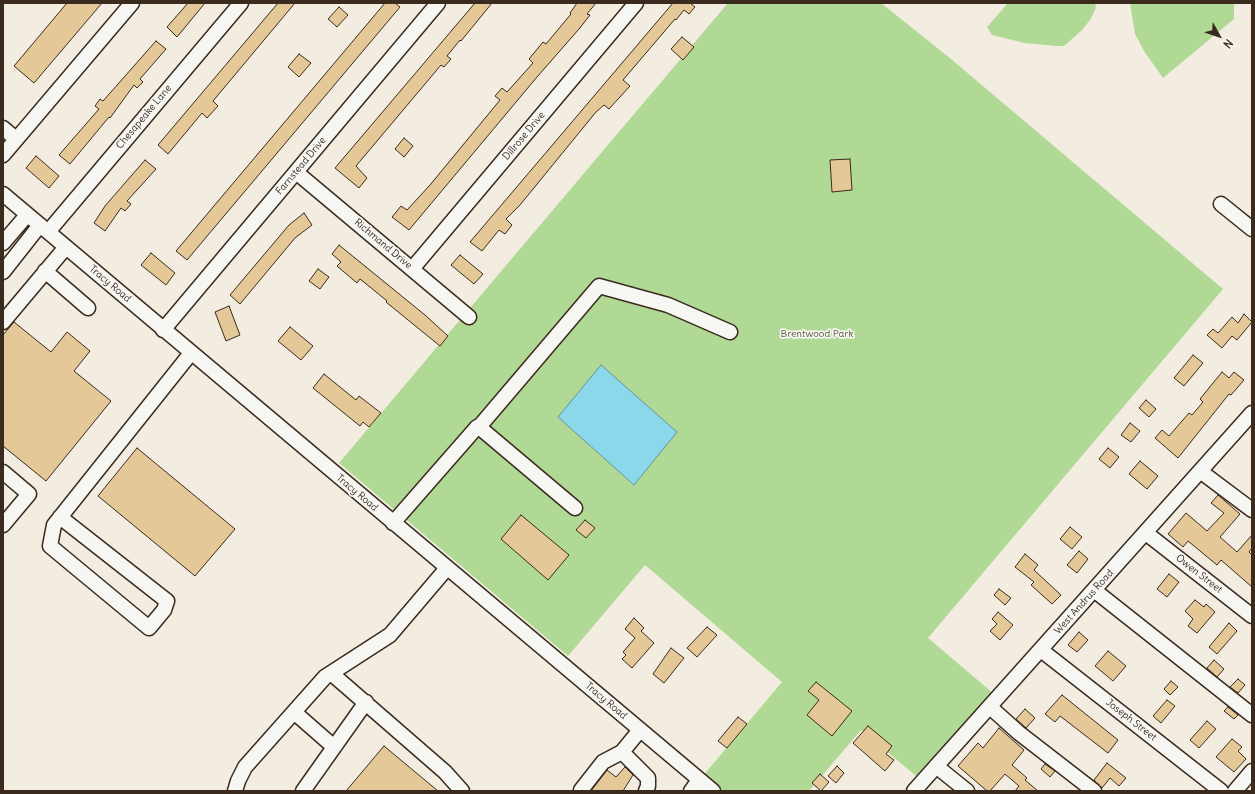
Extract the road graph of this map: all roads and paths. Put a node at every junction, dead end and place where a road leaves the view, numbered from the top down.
1 (132, 3) edge
2 (241, 3) edge
3 (438, 3) edge
4 (636, 3) edge
5 (3, 128) edge
6 (16, 139) junction
7 (3, 156) edge
8 (296, 172) junction
9 (3, 194) edge
10 (1221, 204) dead end
11 (27, 215) junction
12 (44, 229) junction
13 (1252, 229) edge
14 (3, 243) edge
15 (66, 247) junction
16 (412, 268) junction
17 (3, 272) edge
18 (45, 272) junction
19 (88, 308) dead end
20 (469, 317) dead end
21 (3, 322) edge
22 (163, 330) junction
23 (730, 332) dead end
24 (191, 353) junction
25 (1252, 413) edge
26 (479, 427) junction
27 (1200, 471) junction
28 (3, 472) edge
29 (575, 508) dead end
30 (1252, 510) edge
31 (60, 517) junction
32 (394, 523) junction
33 (3, 525) edge
34 (1146, 533) junction
35 (447, 568) junction
36 (1094, 590) junction
37 (1252, 616) edge
38 (1041, 650) junction
39 (332, 672) junction
40 (366, 702) junction
41 (990, 707) junction
42 (294, 712) junction
43 (1252, 715) edge
44 (640, 730) junction
45 (334, 747) junction
46 (622, 752) junction
47 (936, 766) junction
48 (1252, 771) edge
49 (695, 786) edge
50 (580, 790) edge
51 (236, 791) edge
52 (303, 791) edge
53 (462, 791) edge
54 (646, 791) edge
55 (713, 791) edge
56 (914, 791) edge
57 (967, 791) edge
58 (1094, 791) edge
59 (1222, 791) edge
60 (1235, 791) edge

1 - 6 street
2 - 12 street, Chesapeake Lane
3 - 8 street, Farnstead Drive
4 - 16 street, Dillrose Drive
5 - 6 street
6 - 7 street
8 - 16 street, Richmand Drive
8 - 22 street, Farnstead Drive
9 - 11 street, Tracy Road
10 - 13 street
11 - 12 street, Tracy Road
11 - 14 street
12 - 15 street, Tracy Road
12 - 17 street, Chesapeake Lane
15 - 18 street
15 - 22 street, Tracy Road
16 - 20 street, Richmand Drive
18 - 19 street
18 - 21 street
22 - 24 street, Tracy Road
23 - 26 street
24 - 31 street
24 - 32 street, Tracy Road
25 - 27 street, West Andrus Road
26 - 29 street
26 - 32 street
27 - 30 street
27 - 34 street, West Andrus Road
28 - 33 street
31 - 31 street
32 - 35 street, Tracy Road
34 - 36 street, West Andrus Road
34 - 37 street, Owen Street
35 - 39 street
35 - 44 street, Tracy Road
36 - 38 street, West Andrus Road
36 - 43 street
38 - 41 street, West Andrus Road
38 - 59 street, Joseph Street
39 - 40 street
39 - 42 street
40 - 45 street
40 - 53 street
41 - 47 street, West Andrus Road
41 - 58 street
42 - 45 street
42 - 51 street
44 - 46 street
44 - 49 street, Tracy Road
45 - 52 street
46 - 50 street
46 - 54 street
47 - 56 street, West Andrus Road
47 - 57 street
48 - 60 street
49 - 55 street, Tracy Road

